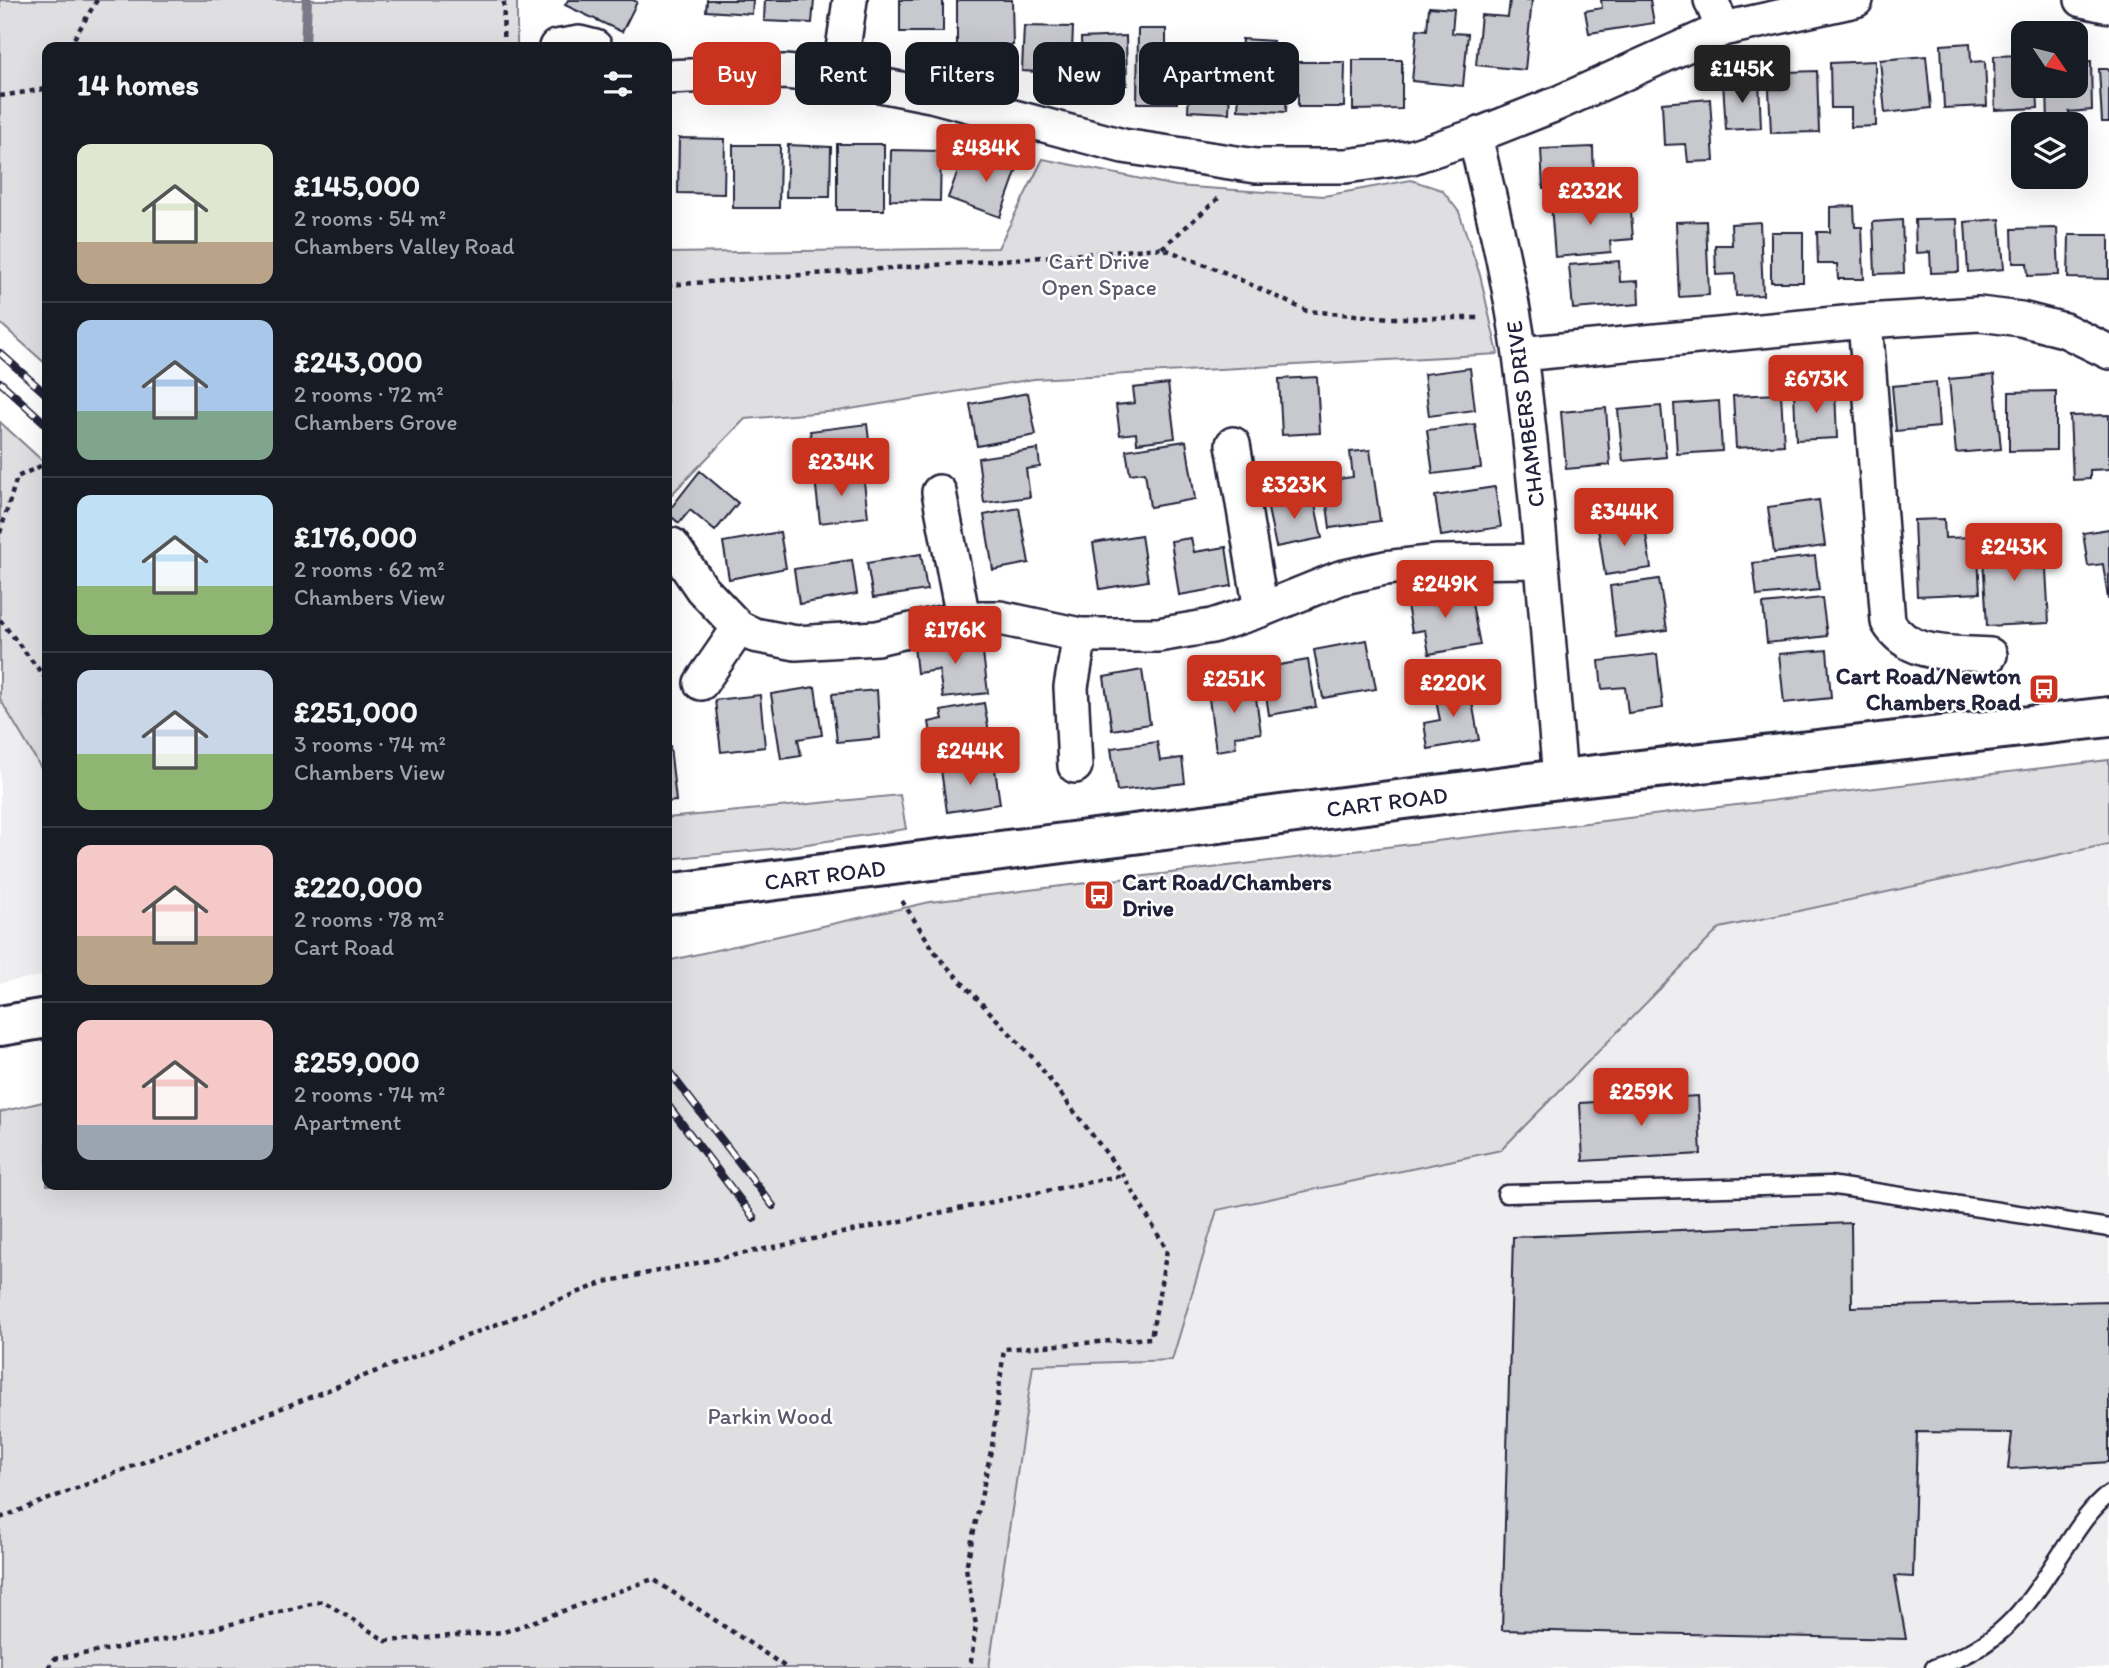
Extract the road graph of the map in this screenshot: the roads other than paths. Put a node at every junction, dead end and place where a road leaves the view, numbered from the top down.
1 (850, 0) edge
2 (1856, 0) edge
3 (2081, 0) edge
4 (2109, 6) edge
5 (1717, 14) edge
6 (844, 42) edge
7 (795, 73) edge
8 (672, 76) edge
9 (891, 87) edge
10 (1475, 136) junction
11 (1865, 321) junction
12 (2109, 352) edge
13 (1520, 354) junction
14 (1233, 444) dead end
15 (939, 492) dead end
16 (672, 545) dead end
17 (1542, 561) junction
18 (1261, 610) junction
19 (963, 618) junction
20 (739, 628) junction
21 (1080, 635) junction
22 (1990, 655) dead end
23 (701, 682) dead end
24 (2109, 717) edge
25 (1075, 766) dead end
26 (1560, 779) junction
27 (672, 893) edge
28 (42, 1019) edge
29 (0, 1026) edge
30 (1506, 1194) dead end
31 (2109, 1228) edge
32 (2109, 1494) edge
33 (1934, 1668) edge

1 - 6 street
2 - 5 street
3 - 4 street
5 - 10 street
7 - 8 street
9 - 10 street
10 - 13 street, CHAMBERS DRIVE
11 - 12 street
11 - 13 street
11 - 22 street
13 - 17 street, CHAMBERS DRIVE
14 - 18 street
15 - 19 street
16 - 20 street
17 - 18 street
17 - 26 street, CHAMBERS DRIVE
18 - 21 street
19 - 20 street
19 - 21 street
20 - 23 street
21 - 25 street
24 - 26 street, CART ROAD
26 - 27 street, CART ROAD
28 - 29 street
30 - 31 lane
32 - 33 lane

